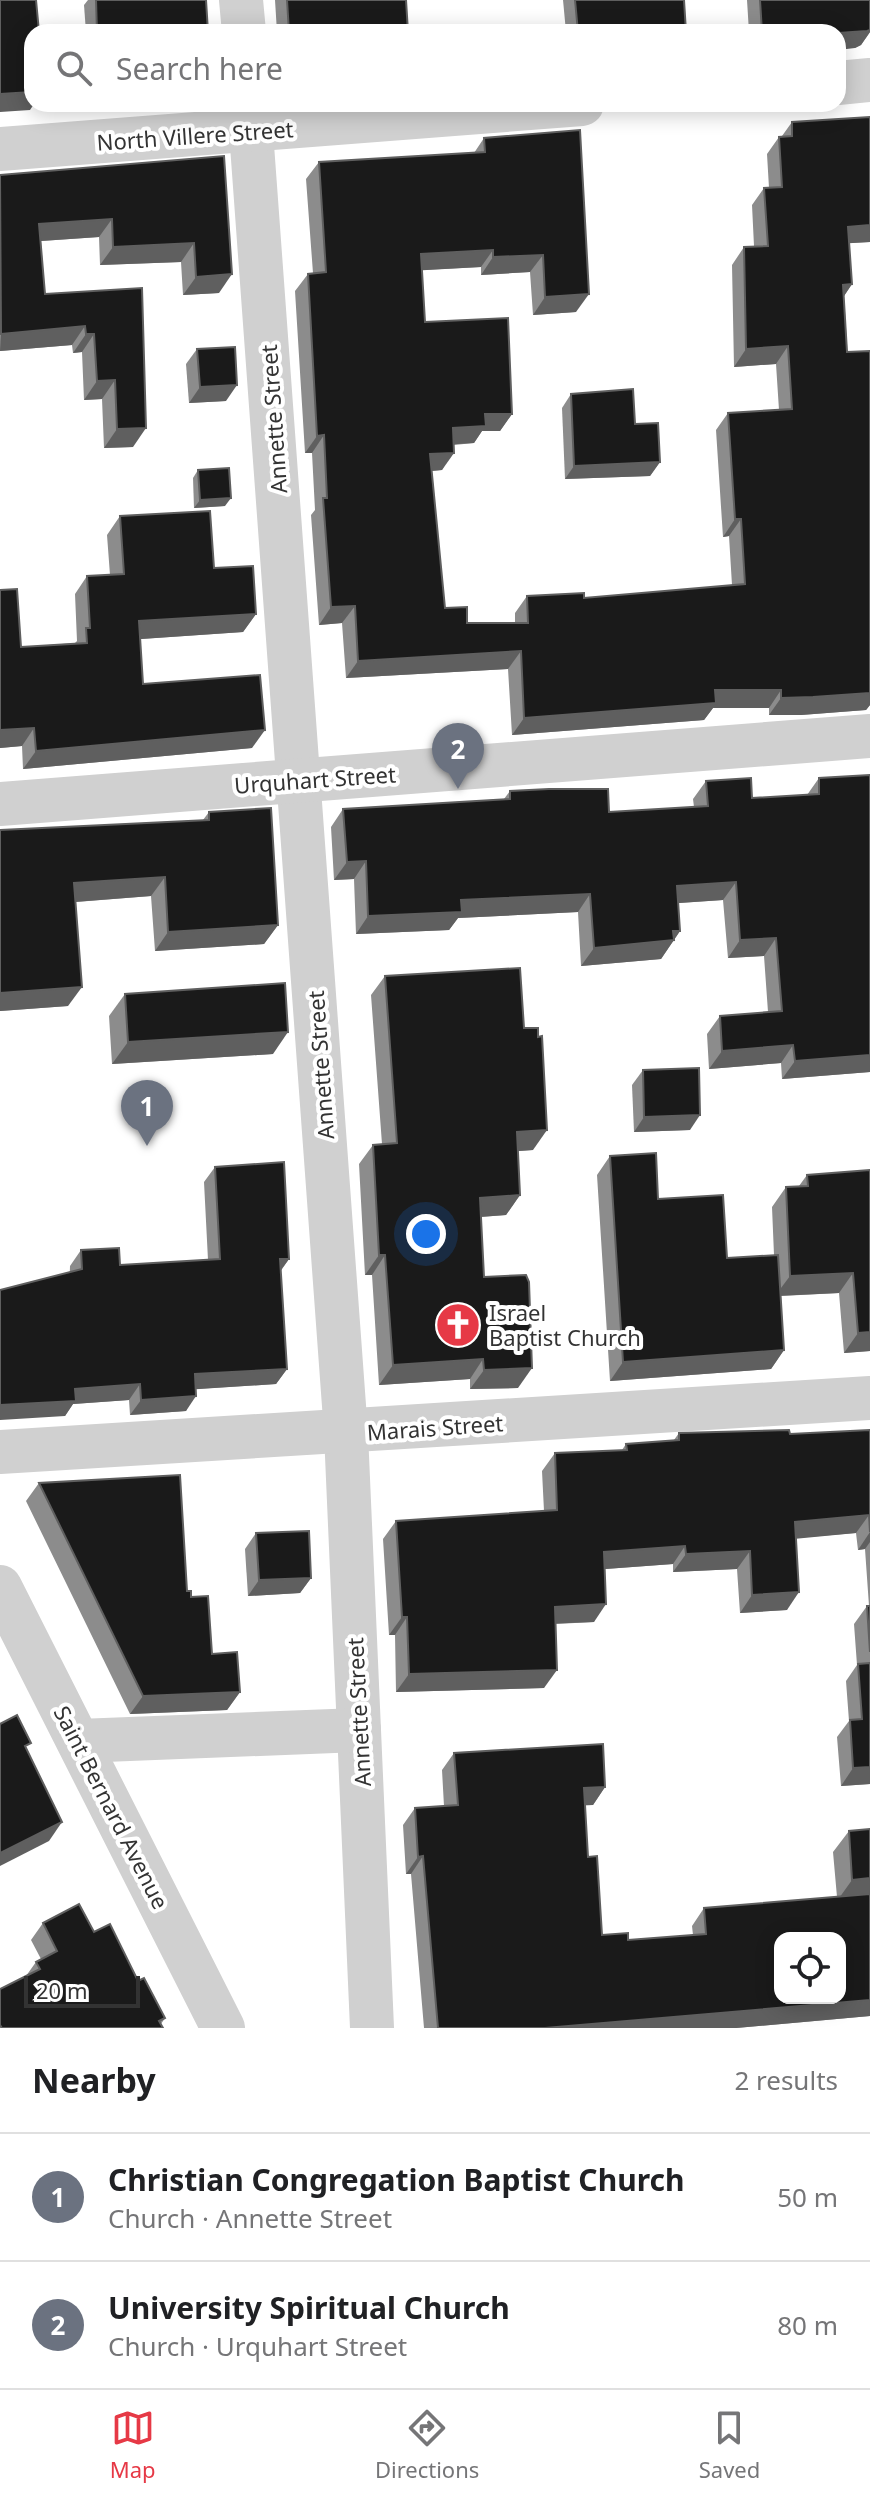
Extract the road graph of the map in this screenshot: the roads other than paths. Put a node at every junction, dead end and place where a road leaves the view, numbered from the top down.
1 (241, 0) edge
2 (243, 24) edge
3 (870, 80) edge
4 (846, 82) edge
5 (392, 112) edge
6 (250, 118) edge
7 (0, 149) edge
8 (870, 736) edge
9 (300, 780) junction
10 (0, 804) edge
11 (870, 1398) edge
12 (346, 1433) junction
13 (0, 1452) edge
14 (0, 1587) edge
15 (359, 1730) junction
16 (79, 1741) junction
17 (223, 2028) edge
18 (372, 2028) edge

1 - 2 street
3 - 4 street
5 - 6 street, North Villere Street
6 - 7 street, North Villere Street
6 - 9 street, Annette Street
8 - 9 street, Urquhart Street
9 - 10 street, Urquhart Street
9 - 12 street, Annette Street
11 - 12 street, Marais Street
12 - 13 street, Marais Street
12 - 15 street, Annette Street
14 - 16 street, Saint Bernard Avenue
15 - 16 street
15 - 18 street, Annette Street
16 - 17 street, Saint Bernard Avenue

